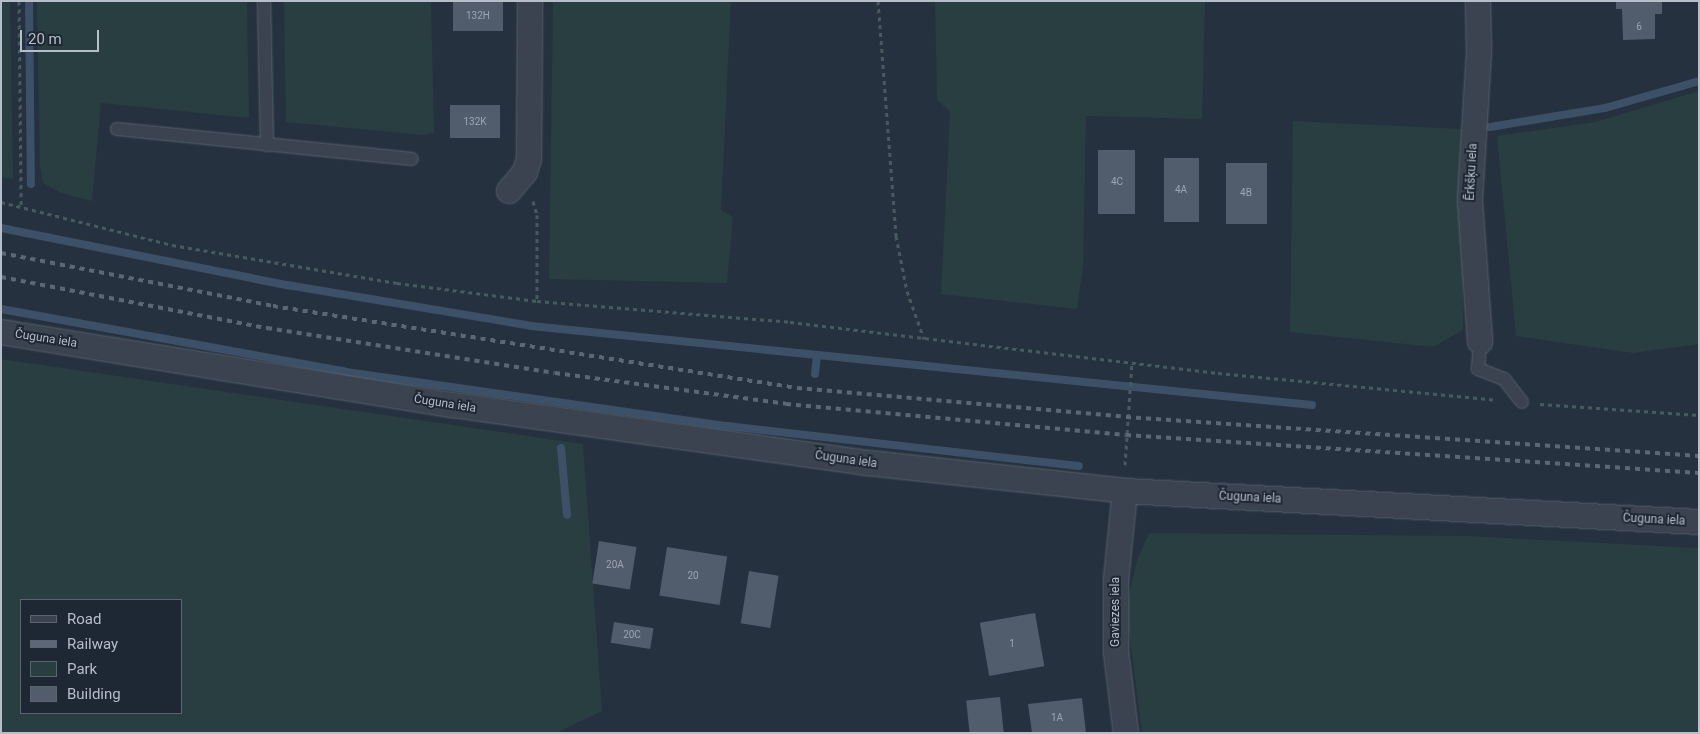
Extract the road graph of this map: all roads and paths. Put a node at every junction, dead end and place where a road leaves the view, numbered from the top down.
1 (19, 1) edge
2 (264, 1) edge
3 (530, 1) edge
4 (878, 1) edge
5 (1478, 1) edge
6 (117, 129) dead end
7 (267, 144) junction
8 (411, 158) dead end
9 (510, 191) dead end
10 (1, 202) edge
11 (20, 207) junction
12 (537, 215) dead end
13 (537, 301) junction
14 (1, 332) edge
15 (924, 338) junction
16 (1480, 342) joint
17 (1132, 363) junction
18 (1522, 402) junction
19 (1699, 415) edge
20 (1125, 491) junction
21 (1699, 522) edge
22 (1126, 733) edge

1 - 11 path
2 - 7 lane
3 - 9 street
4 - 15 path
5 - 16 street, Ērkšķu iela
6 - 7 lane
7 - 8 lane
10 - 11 path
11 - 13 path
12 - 13 path
13 - 15 path
14 - 20 street, Čuguna iela
15 - 17 path
16 - 18 lane
17 - 18 path
17 - 20 path
18 - 19 path
20 - 21 street, Čuguna iela
20 - 22 street, Gaviezes iela

